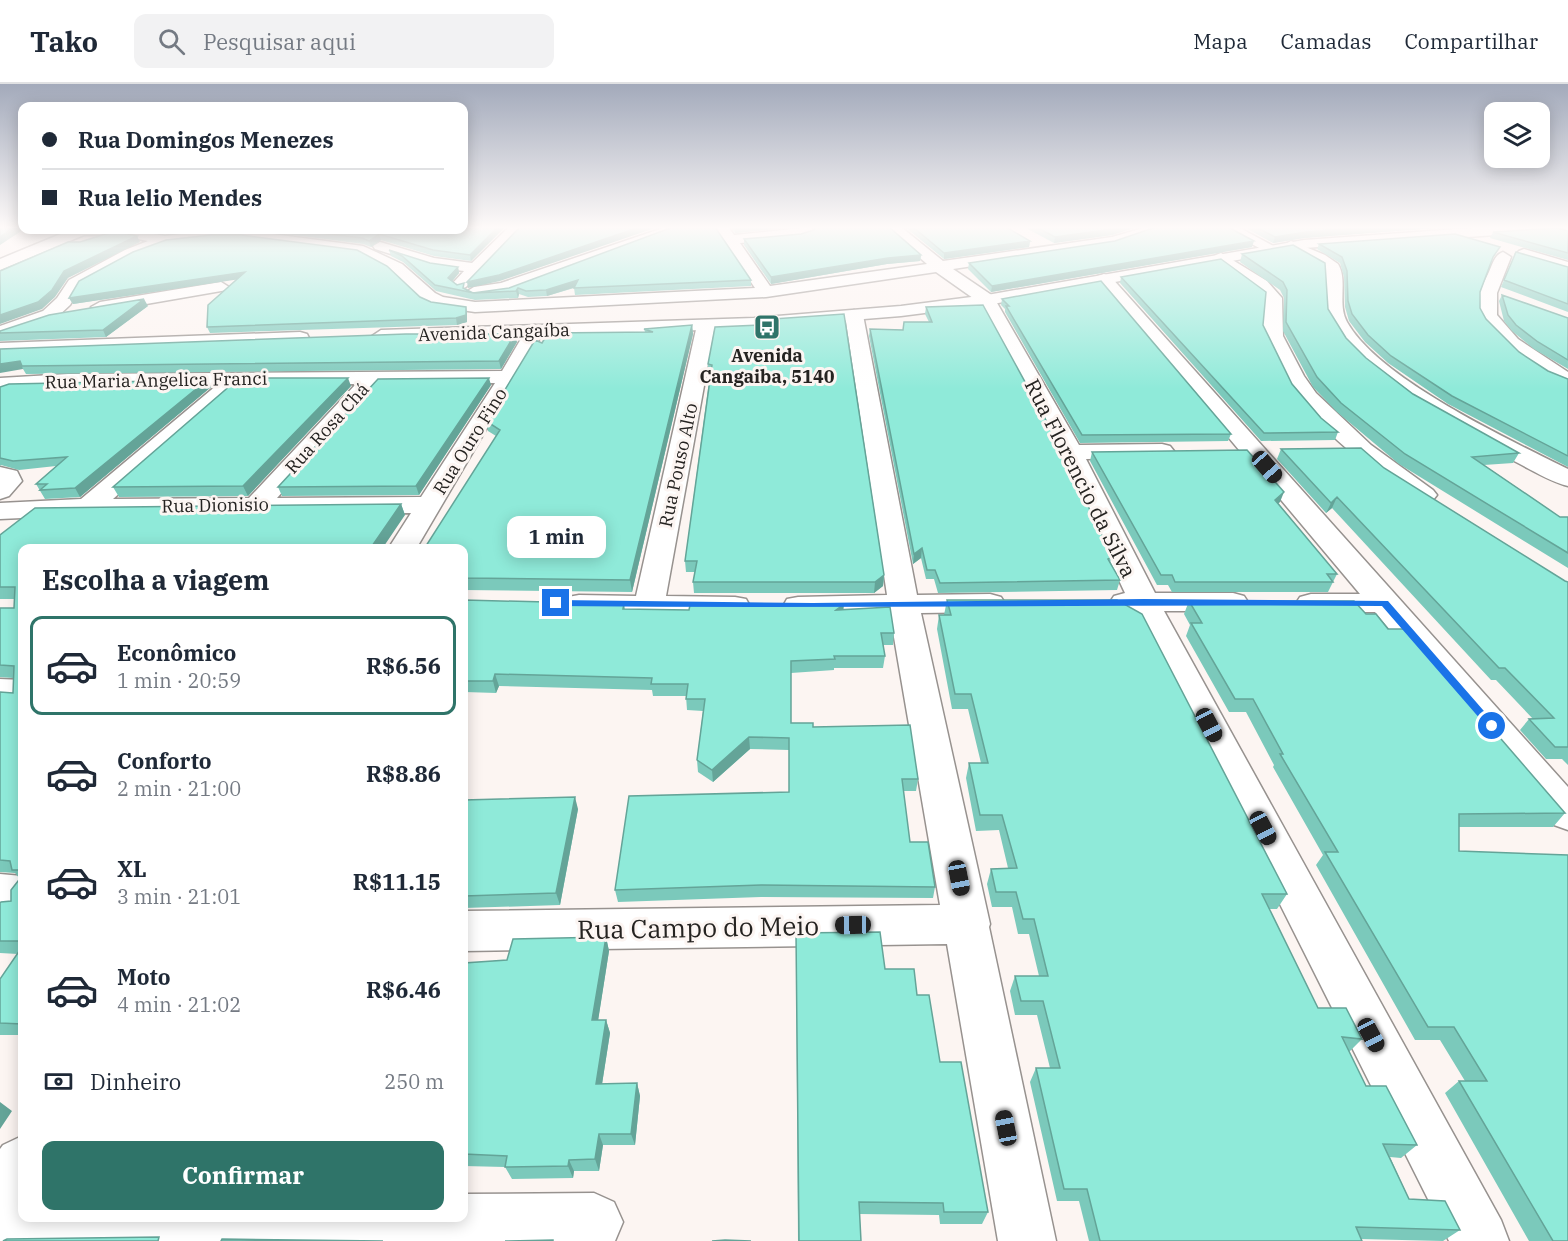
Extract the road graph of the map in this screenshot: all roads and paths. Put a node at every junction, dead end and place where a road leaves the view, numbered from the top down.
1 (78, 281) edge
2 (411, 281) edge
3 (462, 281) edge
4 (524, 281) edge
5 (759, 281) edge
6 (843, 281) edge
7 (960, 281) edge
8 (1093, 281) edge
9 (1106, 281) edge
10 (1255, 281) edge
11 (1332, 281) edge
12 (1496, 281) edge
13 (221, 287) dead end
14 (1490, 290) junction
15 (454, 291) junction
16 (766, 292) junction
17 (429, 297) junction
18 (1509, 297) edge
19 (987, 300) junction
20 (48, 315) junction
21 (854, 315) junction
22 (0, 321) edge
23 (706, 325) junction
24 (535, 331) junction
25 (0, 332) edge
26 (359, 337) edge
27 (324, 338) edge
28 (0, 349) edge
29 (509, 377) junction
30 (373, 378) junction
31 (237, 379) junction
32 (1568, 380) edge
33 (6, 385) edge
34 (1360, 449) junction
35 (1288, 450) edge
36 (1324, 450) edge
37 (1184, 451) edge
38 (1218, 451) edge
39 (1252, 451) junction
40 (1071, 452) junction
41 (0, 474) edge
42 (1568, 479) edge
43 (0, 491) edge
44 (258, 504) junction
45 (1438, 504) edge
46 (430, 505) junction
47 (88, 507) junction
48 (0, 511) edge
49 (405, 544) edge
50 (1096, 602) edge
51 (1144, 602) junction
52 (556, 603) edge
53 (1012, 603) edge
54 (1385, 603) junction
55 (904, 604) junction
56 (649, 605) junction
57 (0, 691) edge
58 (18, 692) edge
59 (1568, 813) edge
60 (0, 893) edge
61 (18, 894) edge
62 (968, 924) junction
63 (468, 931) edge
64 (18, 1171) edge
65 (0, 1200) edge
66 (594, 1222) dead end
67 (0, 1224) edge
68 (1027, 1241) edge
69 (1480, 1241) edge

1 - 20 street
2 - 17 street
3 - 15 street
4 - 15 street
5 - 16 street
6 - 16 street
7 - 19 street, Rua Florencio da Silva
8 - 19 street, Avenida Cangaíba
9 - 39 street
10 - 34 street
11 - 42 street
12 - 14 street
13 - 20 street
14 - 18 street
14 - 32 street
15 - 17 street
16 - 17 street
19 - 21 street, Avenida Cangaíba
19 - 40 street, Rua Florencio da Silva
20 - 22 street
20 - 25 street
21 - 23 street, Avenida Cangaíba
21 - 55 street
23 - 24 street, Avenida Cangaíba
23 - 56 street, Rua Pouso Alto
24 - 26 street, Avenida Cangaíba
24 - 29 street, Rua Ouro Fino
27 - 28 street
29 - 30 street, Rua Maria Angelica Franci
29 - 46 street, Rua Ouro Fino
30 - 31 street, Rua Maria Angelica Franci
30 - 44 street, Rua Rosa Chá
31 - 33 street, Rua Maria Angelica Franci
31 - 47 street
34 - 36 street
34 - 45 street
35 - 39 street
37 - 40 street
38 - 39 street
39 - 54 street
40 - 51 street, Rua Florencio da Silva
41 - 43 street
44 - 46 street, Rua Dionisio
44 - 47 street, Rua Dionisio
46 - 49 street, Rua Ouro Fino
47 - 48 street, Rua Dionisio
50 - 51 street
51 - 54 street
51 - 69 street, Rua Florencio da Silva
52 - 56 street
53 - 55 street
54 - 59 street
55 - 56 street
55 - 62 street
57 - 58 street
60 - 61 street
62 - 63 street, Rua Campo do Meio
62 - 68 street
64 - 65 street
66 - 67 street

